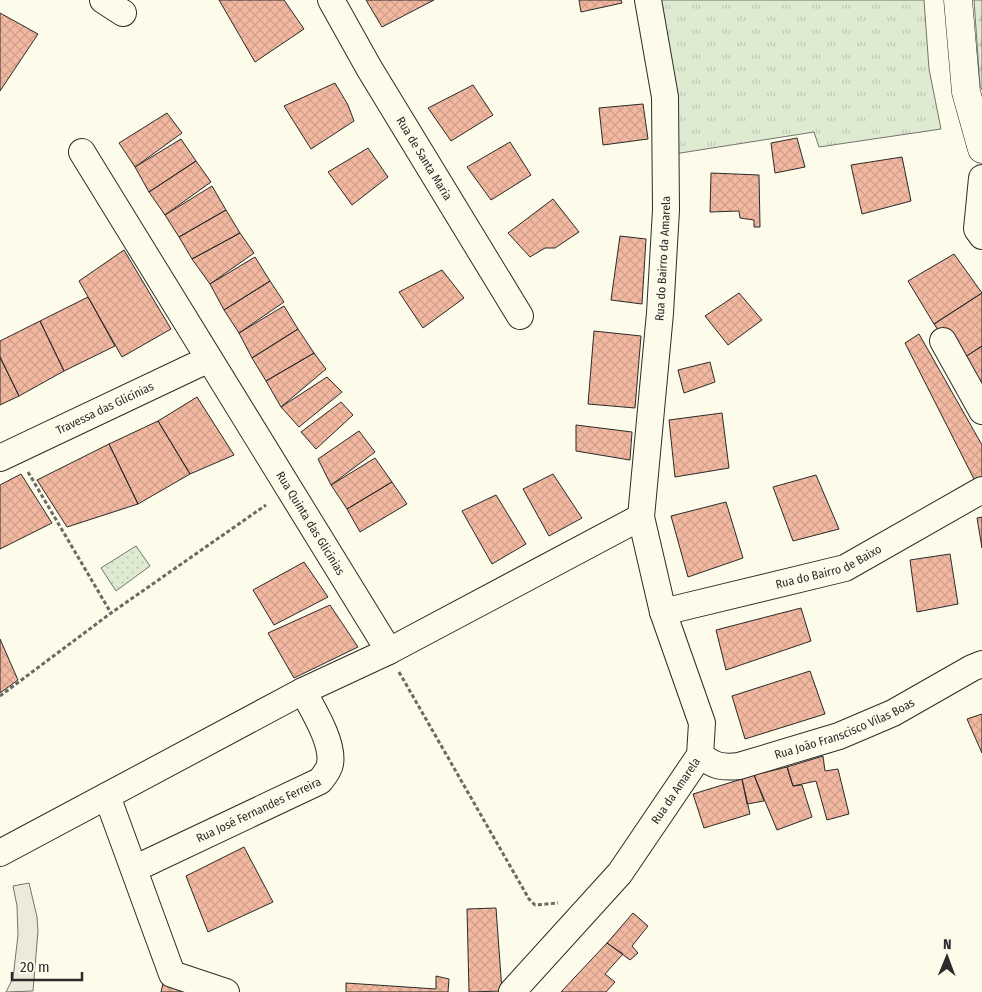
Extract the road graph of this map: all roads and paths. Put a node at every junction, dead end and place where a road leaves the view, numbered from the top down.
1 (331, 0) edge
2 (648, 0) edge
3 (958, 0) edge
4 (982, 149) edge
5 (82, 152) dead end
6 (982, 178) edge
7 (982, 236) edge
8 (520, 316) dead end
9 (943, 341) dead end
10 (209, 359) junction
11 (982, 411) edge
12 (8, 454) edge
13 (982, 490) edge
14 (266, 505) dead end
15 (641, 517) junction
16 (663, 612) junction
17 (111, 613) junction
18 (389, 651) junction
19 (982, 664) edge
20 (303, 690) junction
21 (0, 696) edge
22 (700, 755) junction
23 (107, 796) junction
24 (0, 853) edge
25 (134, 869) junction
26 (586, 910) junction
27 (226, 992) edge
28 (512, 992) edge

1 - 8 street, Rua de Santa Maria
2 - 15 street, Rua do Bairro da Amarela
3 - 4 main road
5 - 10 street, Rua Quinta das Glicínias
6 - 7 street
9 - 11 street
10 - 12 street, Travessa das Glicínias
10 - 18 street, Rua Quinta das Glicínias
12 - 17 path
13 - 16 street, Rua do Bairro de Baixo
14 - 17 path
15 - 16 street, Rua da Amarela
15 - 18 street
16 - 22 street, Rua da Amarela
17 - 21 path
18 - 20 street
18 - 26 path
19 - 22 street, Rua João Franscisco Vilas Boas
20 - 23 street
20 - 25 street, Rua José Fernandes Ferreira
22 - 26 street, Rua da Amarela
23 - 24 street
23 - 25 street
25 - 27 street
26 - 28 street, Rua da Amarela

